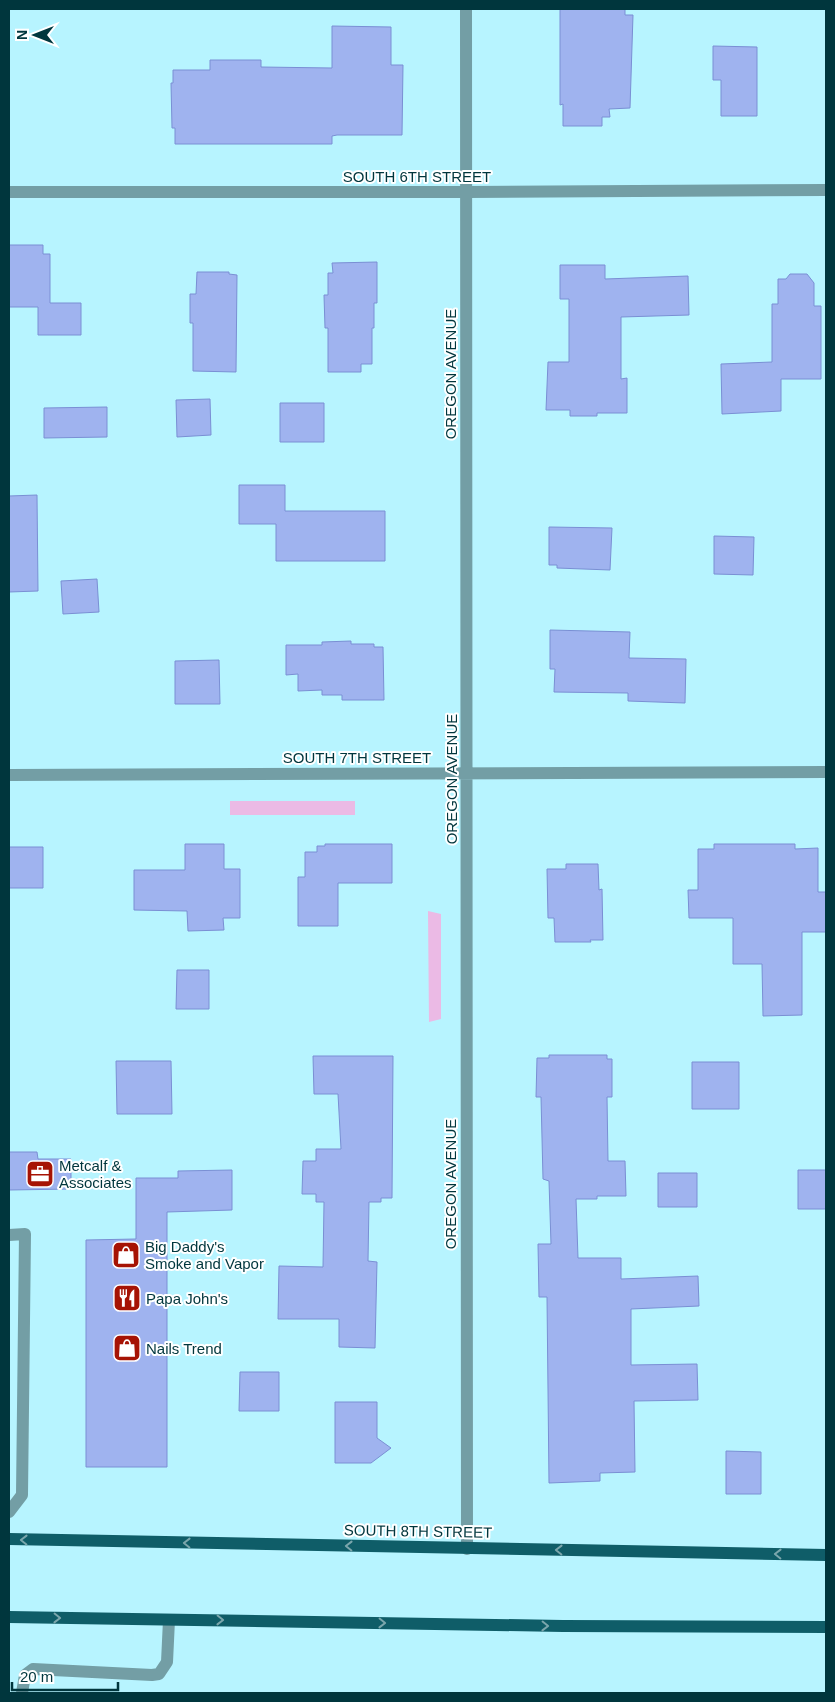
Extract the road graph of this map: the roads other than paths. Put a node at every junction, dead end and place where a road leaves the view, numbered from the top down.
1 (466, 9) edge
2 (826, 190) edge
3 (9, 192) edge
4 (467, 192) junction
5 (826, 772) edge
6 (467, 773) junction
7 (9, 775) edge
8 (9, 1234) edge
9 (9, 1512) edge
10 (9, 1539) edge
11 (467, 1549) junction
12 (826, 1555) edge
13 (9, 1617) edge
14 (169, 1620) junction
15 (826, 1627) edge
16 (22, 1693) edge

1 - 4 street, OREGON AVENUE
2 - 4 street, SOUTH 6TH STREET
3 - 4 street, SOUTH 6TH STREET
4 - 6 street, OREGON AVENUE
5 - 6 street, SOUTH 7TH STREET
6 - 7 street, SOUTH 7TH STREET
6 - 11 street, OREGON AVENUE
8 - 9 street
11 -> 10 main road, SOUTH 8TH STREET
12 -> 11 main road, SOUTH 8TH STREET
13 -> 14 main road
14 -> 15 main road
14 - 16 street

